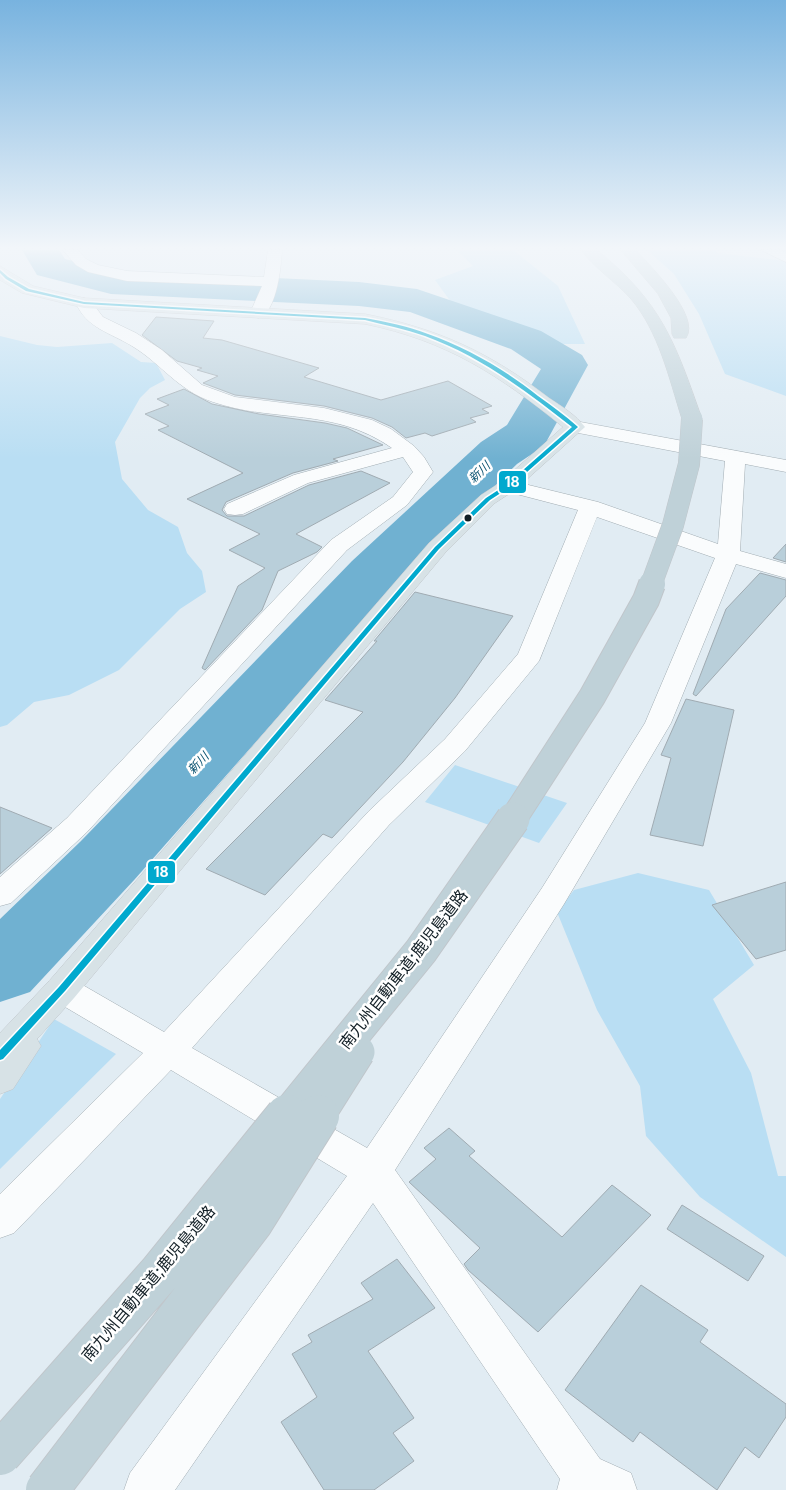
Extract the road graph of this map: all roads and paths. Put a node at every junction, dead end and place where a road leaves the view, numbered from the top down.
1 (95, 320) edge
2 (368, 320) edge
3 (649, 320) edge
4 (669, 320) edge
5 (679, 320) edge
6 (686, 348) junction
7 (689, 388) junction
8 (566, 419) junction
9 (407, 450) junction
10 (735, 456) junction
11 (786, 466) edge
12 (508, 486) junction
13 (590, 506) junction
14 (235, 509) dead end
15 (728, 555) junction
16 (786, 571) edge
17 (0, 894) edge
18 (421, 951) junction
19 (62, 989) junction
20 (168, 1050) junction
21 (0, 1056) edge
22 (0, 1079) edge
23 (372, 1171) junction
24 (0, 1220) edge
25 (0, 1454) edge
26 (593, 1485) edge
27 (47, 1490) edge
28 (147, 1490) edge

1 - 9 street
2 - 8 main road
3 - 7 highway, 南九州自動車道;鹿児島道路
4 - 6 highway, 南九州自動車道;鹿児島道路
5 - 6 highway
6 - 7 highway, 南九州自動車道;鹿児島道路
7 - 18 highway, 南九州自動車道;鹿児島道路, bridge
8 - 10 street
8 - 12 main road
9 - 14 street
9 - 17 street
10 - 11 street
10 - 15 street
12 - 13 street
12 - 19 main road
13 - 15 street
13 - 20 street
15 - 16 street
15 - 23 street
18 - 25 highway, 南九州自動車道;鹿児島道路, bridge
18 - 27 highway, bridge
19 - 20 street
19 - 21 main road
19 - 22 main road
20 - 23 street
20 - 24 street
23 - 26 street
23 - 28 street

